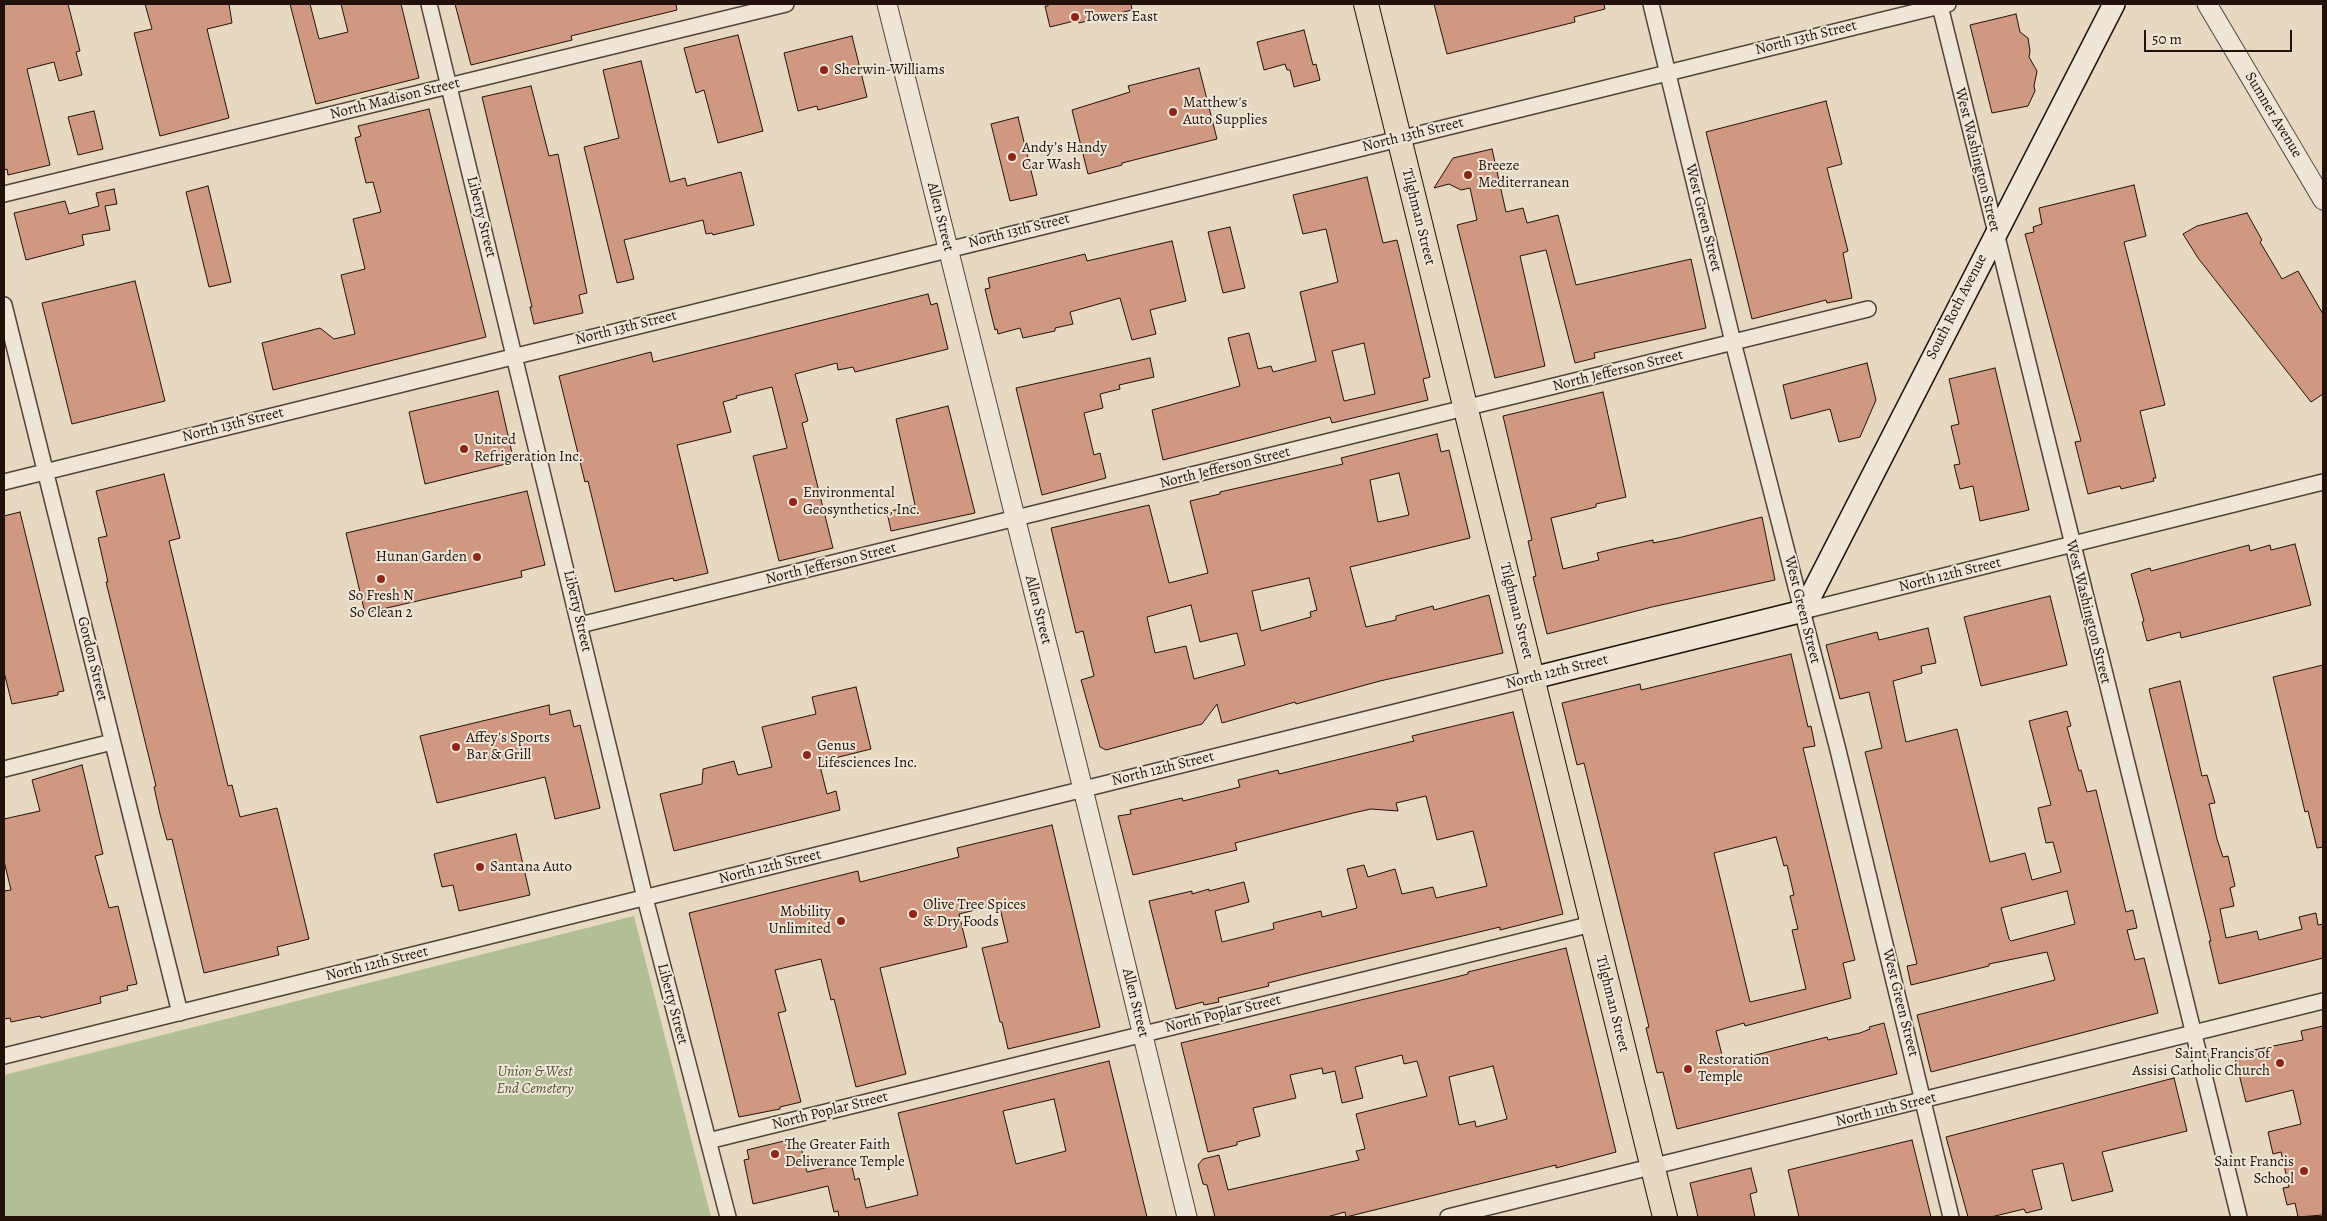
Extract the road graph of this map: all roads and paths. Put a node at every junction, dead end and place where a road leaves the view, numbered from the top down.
1 (429, 4) edge
2 (786, 4) edge
3 (887, 4) edge
4 (1366, 4) edge
5 (1651, 4) edge
6 (2114, 4) edge
7 (2207, 4) edge
8 (1944, 5) edge
9 (1668, 72) junction
10 (449, 86) junction
11 (1399, 139) junction
12 (4, 194) edge
13 (2323, 200) edge
14 (1995, 234) junction
15 (948, 248) junction
16 (4, 305) edge
17 (1868, 309) dead end
18 (1734, 342) junction
19 (515, 356) junction
20 (1465, 408) junction
21 (45, 471) junction
22 (4, 482) edge
23 (2323, 482) edge
24 (1016, 519) junction
25 (2072, 544) junction
26 (1803, 611) junction
27 (580, 625) junction
28 (1533, 678) junction
29 (112, 742) junction
30 (4, 769) edge
31 (1083, 789) junction
32 (645, 898) junction
33 (1592, 924) junction
34 (2323, 1001) edge
35 (180, 1013) junction
36 (1142, 1034) junction
37 (2193, 1034) junction
38 (4, 1056) edge
39 (1924, 1100) junction
40 (708, 1141) junction
41 (1653, 1167) junction
42 (728, 1217) edge
43 (1187, 1217) edge
44 (1448, 1217) edge
45 (1665, 1217) edge
46 (1951, 1217) edge
47 (2239, 1217) edge

1 - 10 street, Liberty Street
2 - 10 street, North Madison Street
3 - 15 street, Allen Street
4 - 11 main road, Tilghman Street
5 - 9 street, West Green Street
6 - 14 main road, South Roth Avenue
7 - 13 street, Sumner Avenue
8 - 9 street, North 13th Street
8 - 14 street, West Washington Street
9 - 11 street, North 13th Street
9 - 18 street, West Green Street
10 - 12 street, North Madison Street
10 - 19 street, Liberty Street
11 - 15 street, North 13th Street
11 - 20 main road, Tilghman Street
14 - 25 street, West Washington Street
14 - 26 main road, South Roth Avenue
15 - 19 street, North 13th Street
15 - 24 street, Allen Street
16 - 21 street, Gordon Street
17 - 18 street, North Jefferson Street
18 - 20 street, North Jefferson Street
18 - 26 street, West Green Street
19 - 21 street, North 13th Street
19 - 27 street, Liberty Street
20 - 24 street, North Jefferson Street
20 - 28 main road, Tilghman Street
21 - 22 street, North 13th Street
21 - 29 street, Gordon Street
23 - 25 street, North 12th Street
24 - 27 street, North Jefferson Street
24 - 31 street, Allen Street
25 - 26 street, North 12th Street
25 - 37 street, West Washington Street
26 - 28 main road, North 12th Street
26 - 39 street, West Green Street
27 - 32 street, Liberty Street
28 - 31 street, North 12th Street
28 - 33 main road, Tilghman Street
29 - 30 street
29 - 35 street, Gordon Street
31 - 32 street, North 12th Street
31 - 36 street, Allen Street
32 - 35 street, North 12th Street
32 - 40 street, Liberty Street
33 - 36 street, North Poplar Street
33 - 41 main road, Tilghman Street
34 - 37 street, North 11th Street
35 - 38 street, North 12th Street
36 - 40 street, North Poplar Street
36 - 43 street, Allen Street
37 - 39 street, North 11th Street
37 - 47 street, West Washington Street
39 - 41 street, North 11th Street
39 - 46 street, West Green Street
40 - 42 street, Liberty Street
41 - 44 street, North 11th Street
41 - 45 main road, Tilghman Street

